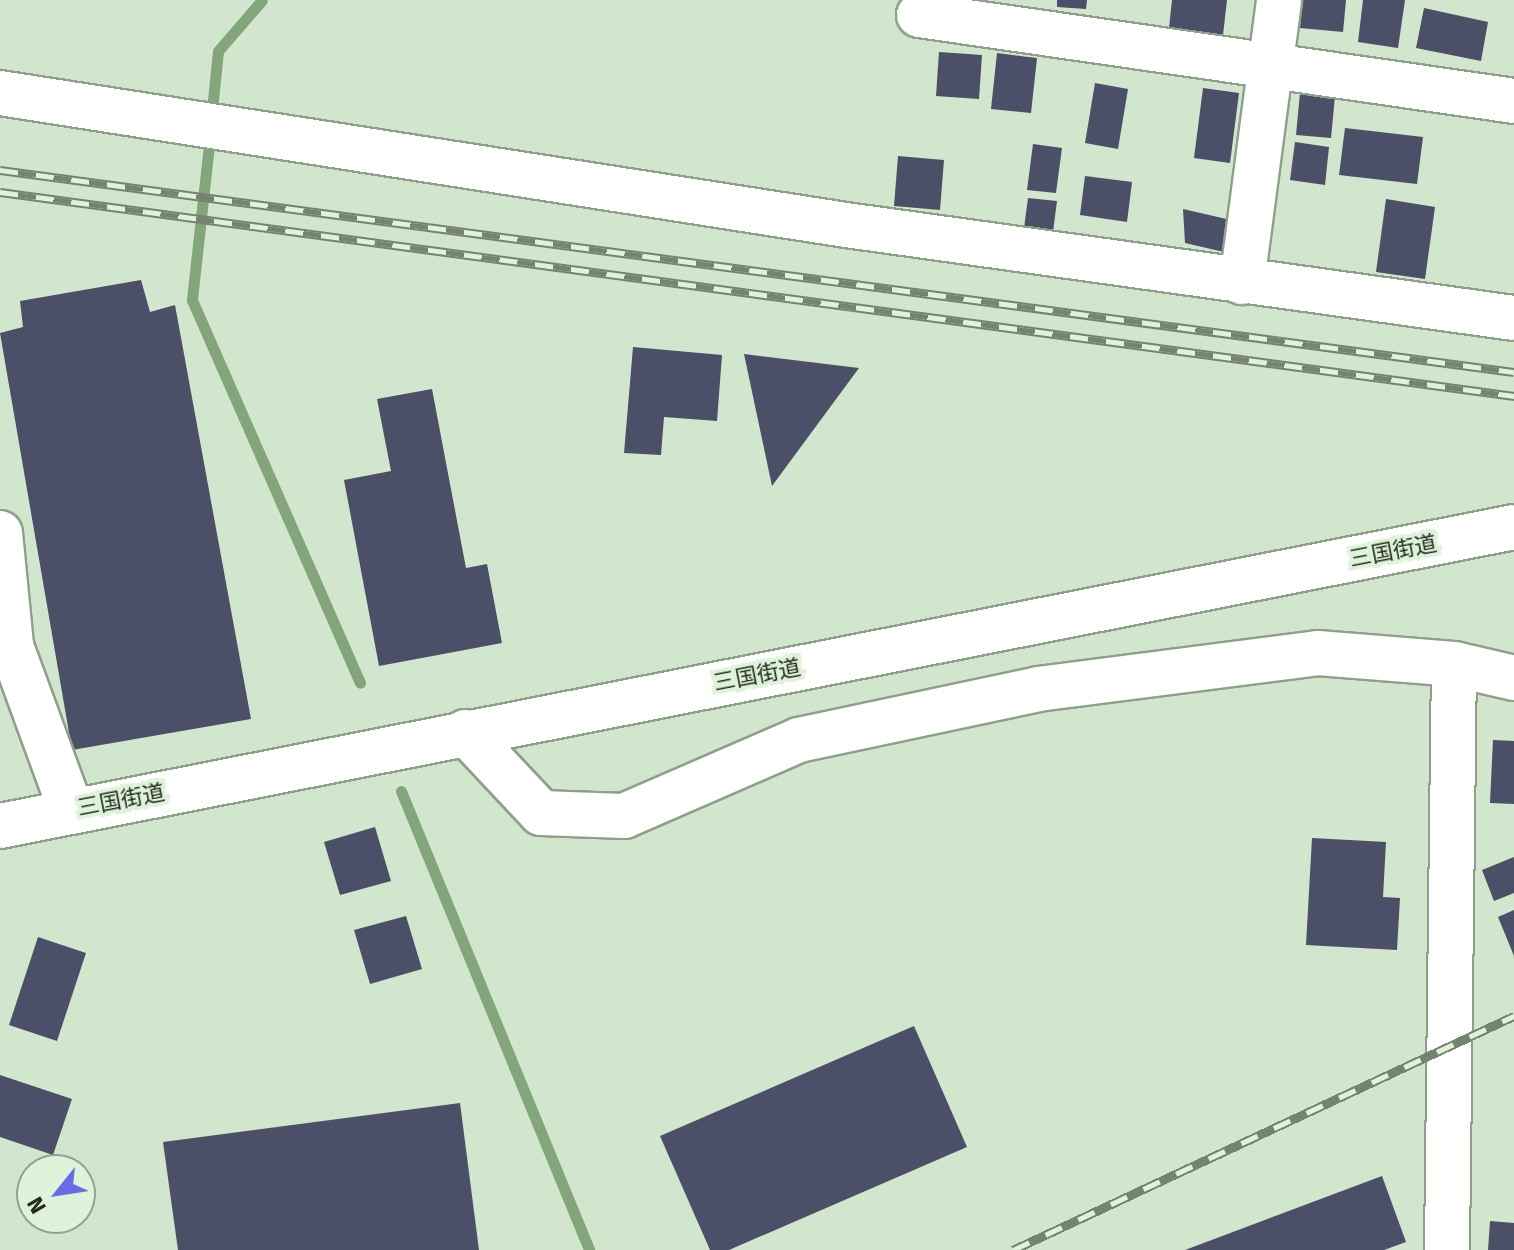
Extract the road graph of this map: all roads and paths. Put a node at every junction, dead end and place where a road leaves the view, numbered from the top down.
1 (1279, 0) edge
2 (919, 15) dead end
3 (1270, 68) junction
4 (0, 93) edge
5 (1514, 101) edge
6 (1242, 282) junction
7 (1514, 318) edge
8 (1514, 527) edge
9 (0, 533) edge
10 (1454, 664) junction
11 (1514, 678) edge
12 (465, 732) junction
13 (71, 810) junction
14 (2, 832) edge
15 (1447, 1250) edge

1 - 3 main road
2 - 3 main road
3 - 5 main road
3 - 6 main road
4 - 6 main road
6 - 7 main road
8 - 12 main road, 三国街道
9 - 13 main road
10 - 11 main road
10 - 12 main road
10 - 15 main road
12 - 13 main road, 三国街道
13 - 14 main road, 三国街道

